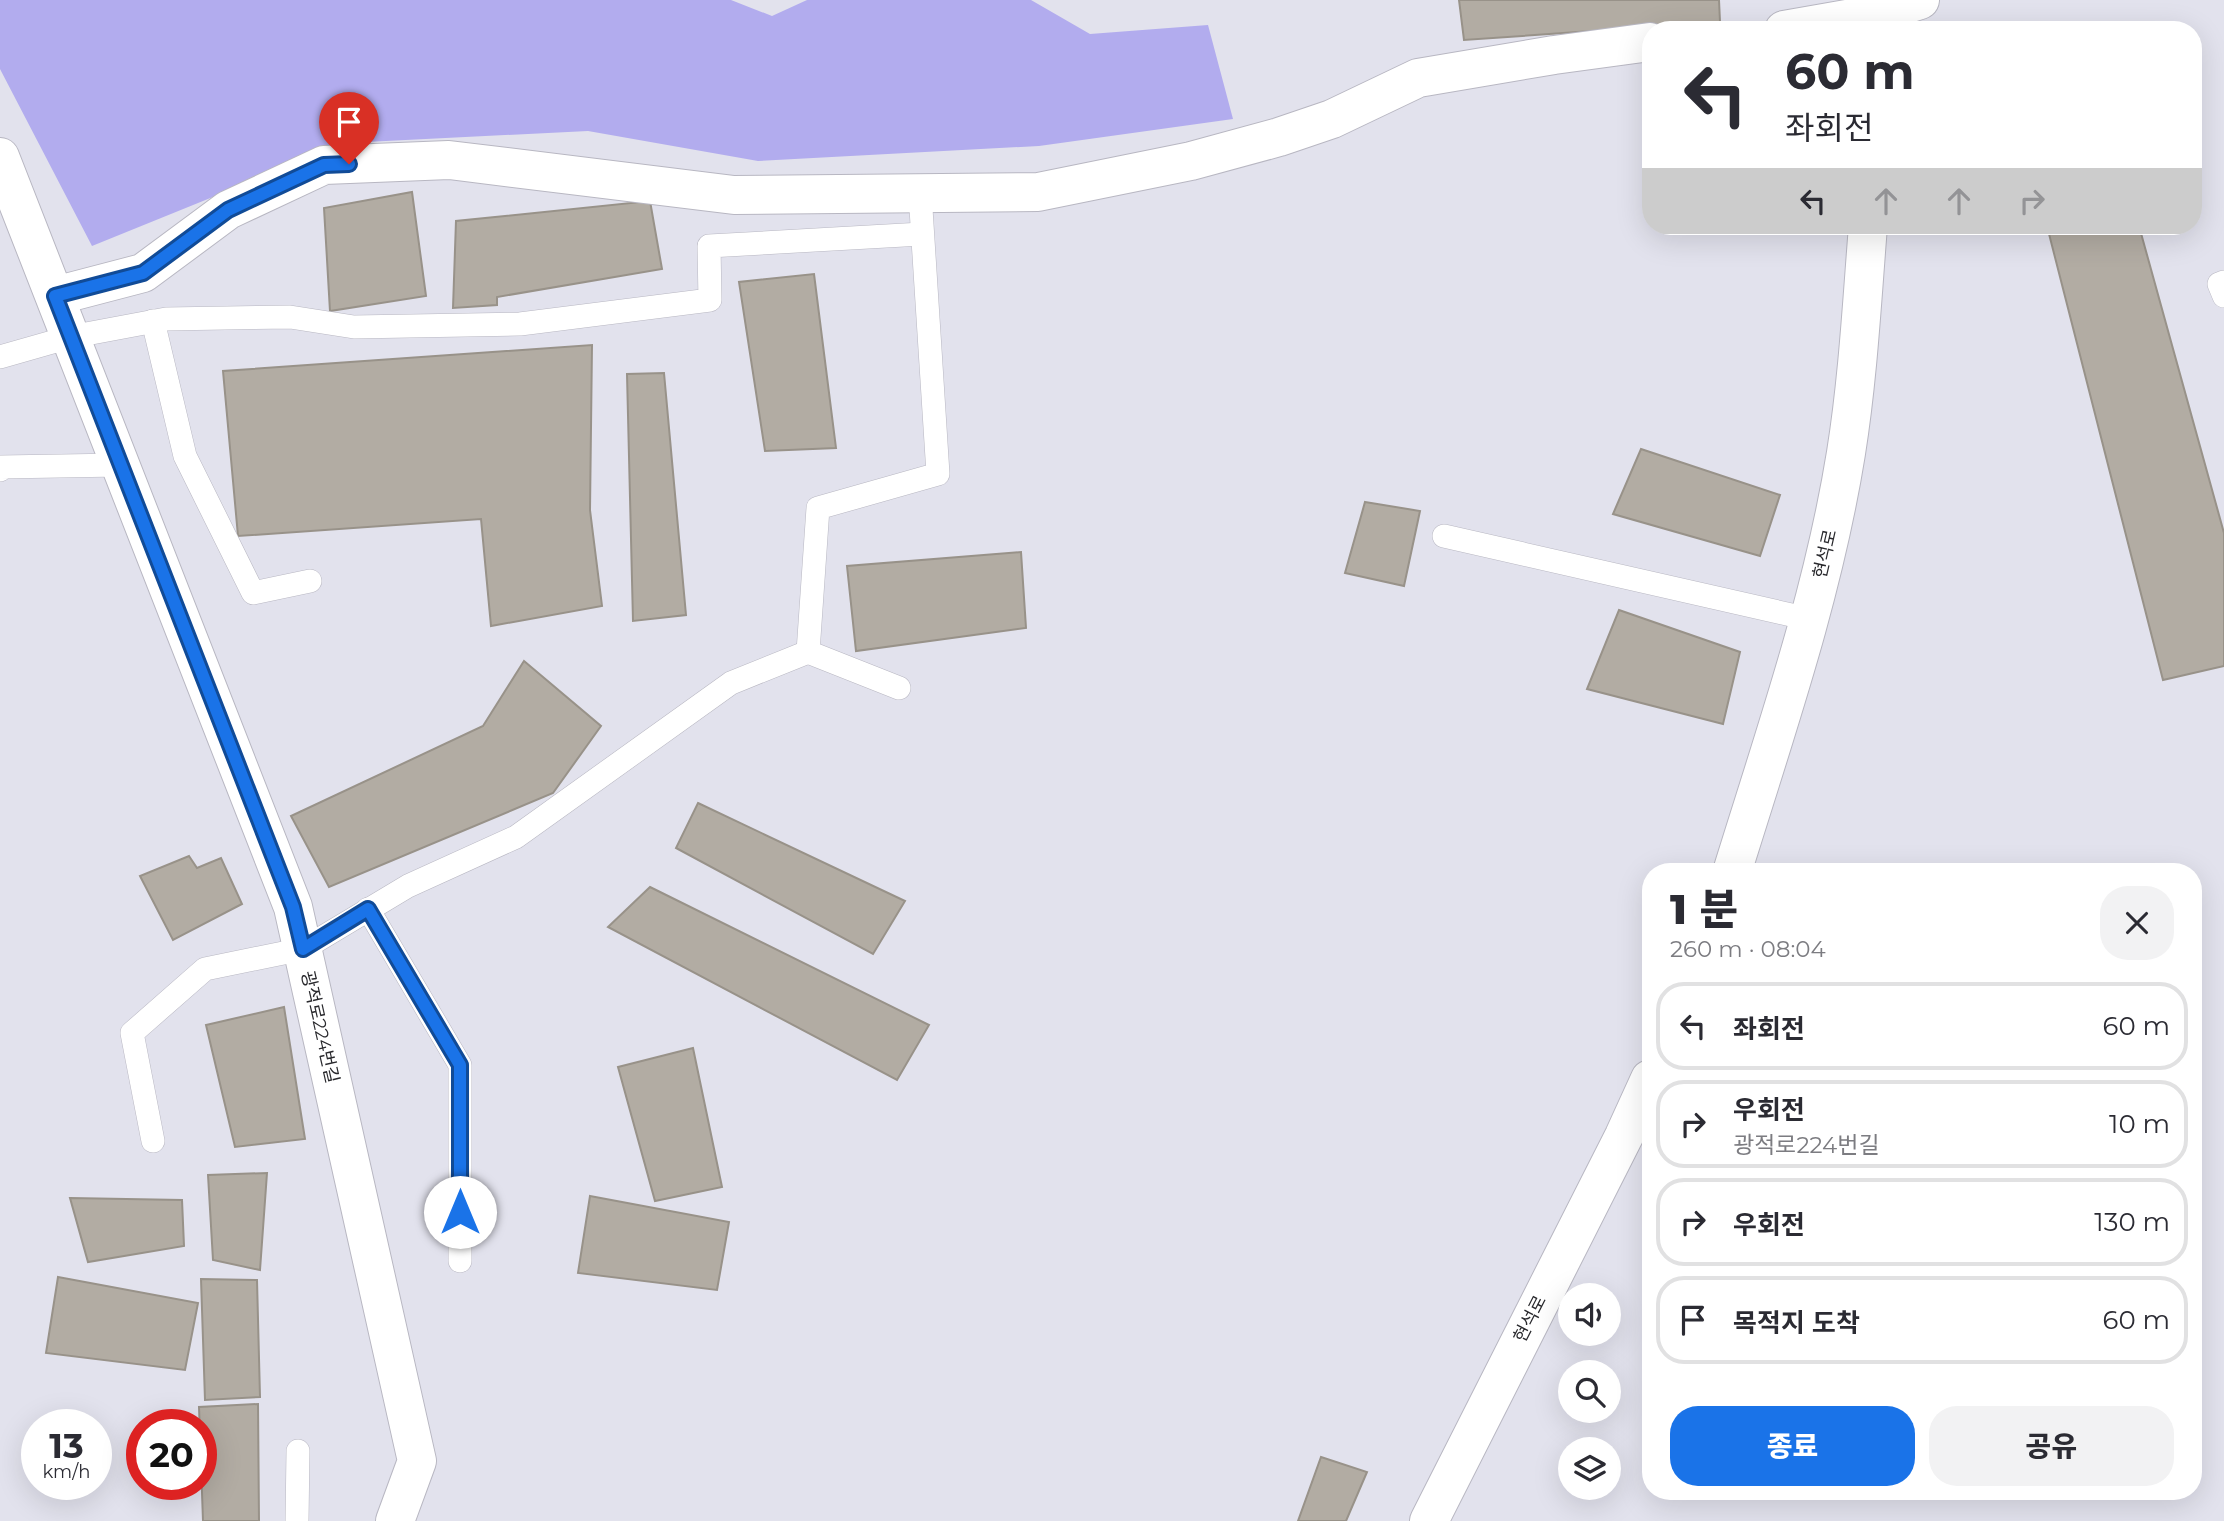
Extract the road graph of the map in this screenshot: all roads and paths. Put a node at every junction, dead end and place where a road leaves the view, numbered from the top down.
1 (1920, 0) edge
2 (1875, 15) edge
3 (1839, 21) edge
4 (1642, 43) edge
5 (0, 157) edge
6 (920, 193) junction
7 (922, 234) junction
8 (1867, 235) edge
9 (2224, 282) edge
10 (55, 296) junction
11 (2224, 296) edge
12 (153, 321) junction
13 (71, 337) junction
14 (0, 357) edge
15 (120, 465) junction
16 (0, 470) edge
17 (1444, 536) dead end
18 (310, 581) dead end
19 (1809, 620) junction
20 (808, 652) junction
21 (899, 688) dead end
22 (1735, 863) edge
23 (368, 909) junction
24 (303, 949) junction
25 (1642, 1097) edge
26 (153, 1141) dead end
27 (460, 1261) dead end
28 (298, 1451) dead end
29 (297, 1521) edge
30 (395, 1521) edge
31 (1429, 1521) edge

1 - 2 street
2 - 3 street
4 - 6 street
5 - 10 street, 광적로224번길
6 - 7 lane
6 - 10 street
7 - 12 lane
7 - 20 lane
8 - 19 street, 현석로
9 - 11 lane
10 - 13 street, 광적로224번길
12 - 13 lane
12 - 18 lane
13 - 14 lane
13 - 15 street, 광적로224번길
15 - 16 lane
15 - 24 street, 광적로224번길
17 - 19 lane
19 - 22 street, 현석로
20 - 21 lane
20 - 23 lane
23 - 24 lane
23 - 27 lane
24 - 26 lane
24 - 30 street, 광적로224번길
25 - 31 street, 현석로
28 - 29 lane

